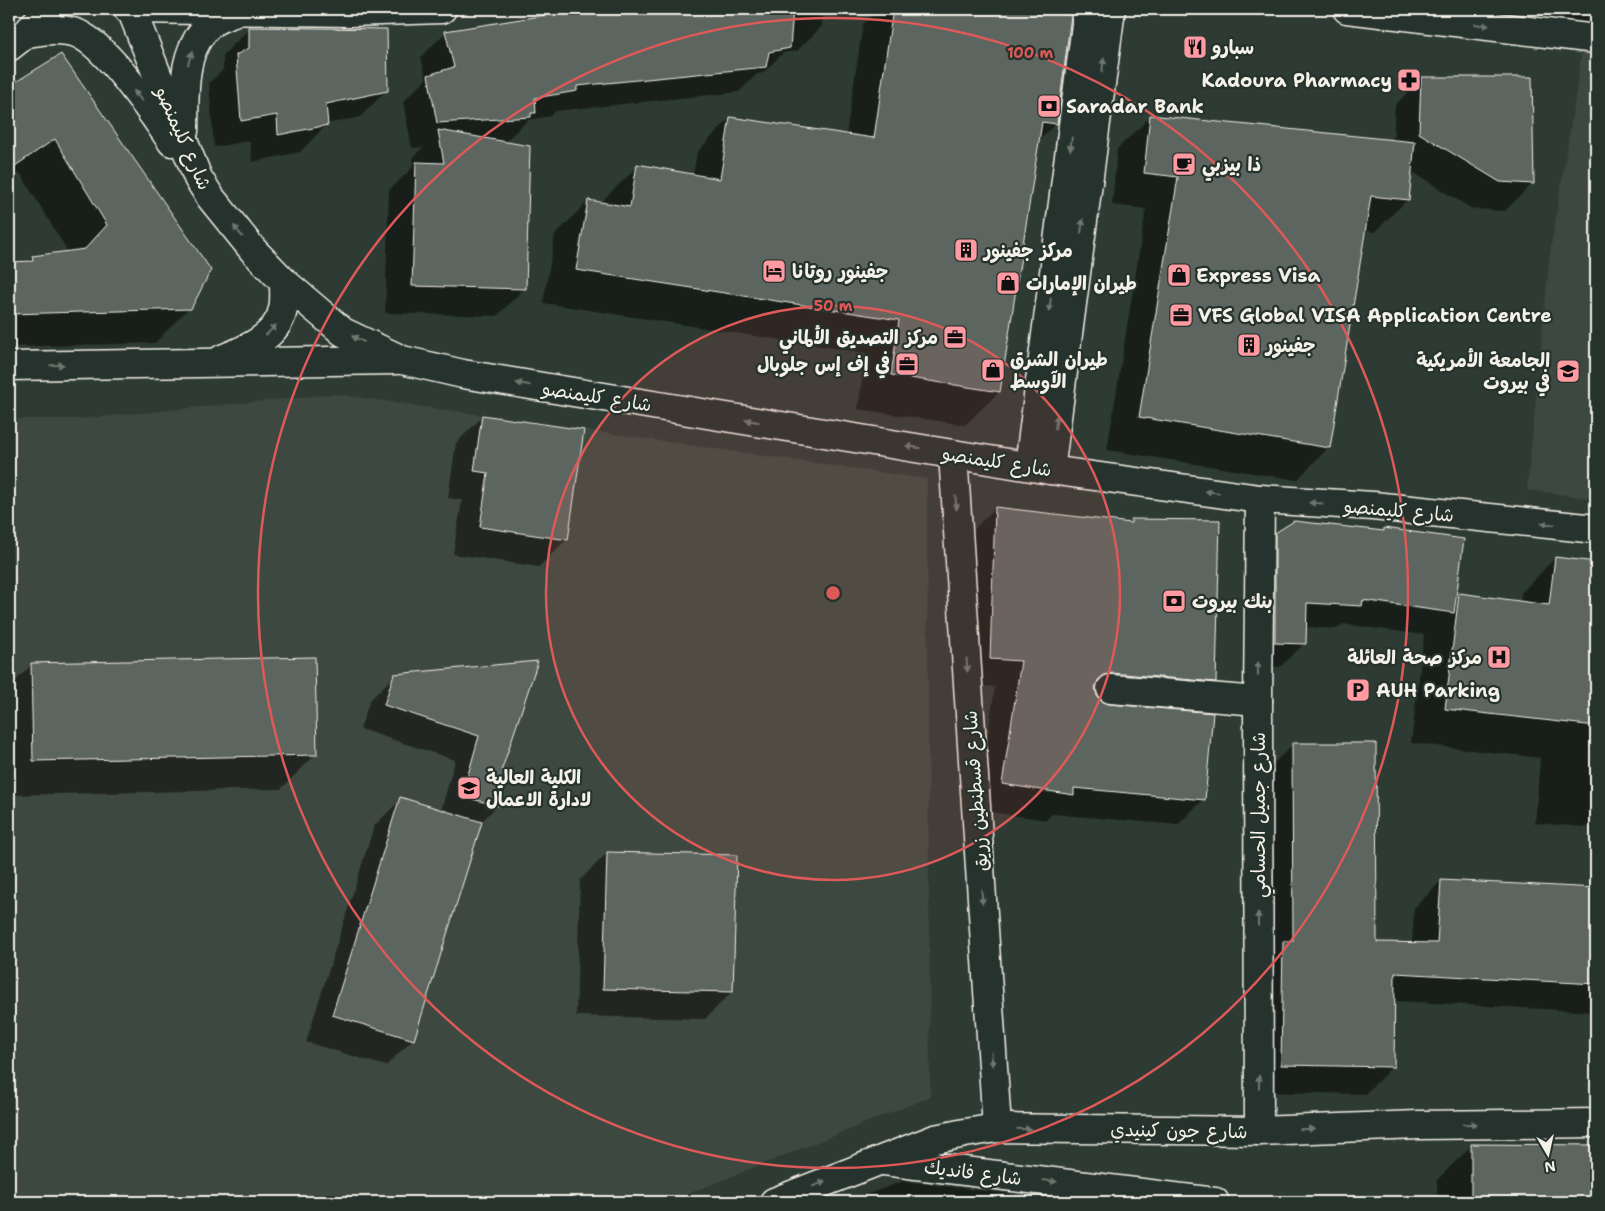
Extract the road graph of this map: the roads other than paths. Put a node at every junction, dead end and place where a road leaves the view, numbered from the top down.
1 (48, 9) edge
2 (130, 9) edge
3 (242, 9) edge
4 (442, 9) edge
5 (1088, 9) edge
6 (1111, 9) edge
7 (1347, 9) edge
8 (1596, 39) edge
9 (18, 40) edge
10 (183, 141) junction
11 (198, 178) junction
12 (284, 282) junction
13 (402, 360) junction
14 (214, 362) junction
15 (9, 366) edge
16 (953, 454) junction
17 (1039, 468) junction
18 (1260, 499) junction
19 (1596, 529) edge
20 (1111, 689) dead end
21 (1258, 702) junction
22 (1596, 1123) edge
23 (997, 1128) junction
24 (1259, 1131) junction
25 (880, 1160) junction
26 (774, 1202) edge
27 (1215, 1202) edge

1 - 9 street
2 - 3 street
2 - 10 street, شارع كليمنصو
3 - 4 street
10 -> 3 street
5 -> 17 street
17 -> 6 street
7 -> 8 street
11 -> 9 street
10 - 11 street, شارع كليمنصو
12 -> 11 street, شارع كليمنصو
13 -> 12 street, شارع كليمنصو
14 -> 12 street
13 - 14 street, شارع كليمنصو
16 -> 13 street, شارع كليمنصو
15 -> 14 street, شارع كليمنصو
16 - 17 street, شارع كليمنصو
16 -> 23 street, شارع قسطنطين زريق
18 -> 17 street, شارع كليمنصو
19 -> 18 street, شارع كليمنصو
21 -> 18 street, شارع جميل الحسامي
20 - 21 street
24 -> 21 street, شارع جميل الحسامي
24 -> 22 street, شارع جون كينيدي
23 -> 24 street, شارع جون كينيدي
23 - 25 street, شارع جون كينيدي
26 -> 25 street, شارع جون كينيدي
25 -> 27 street, شارع فانديك

